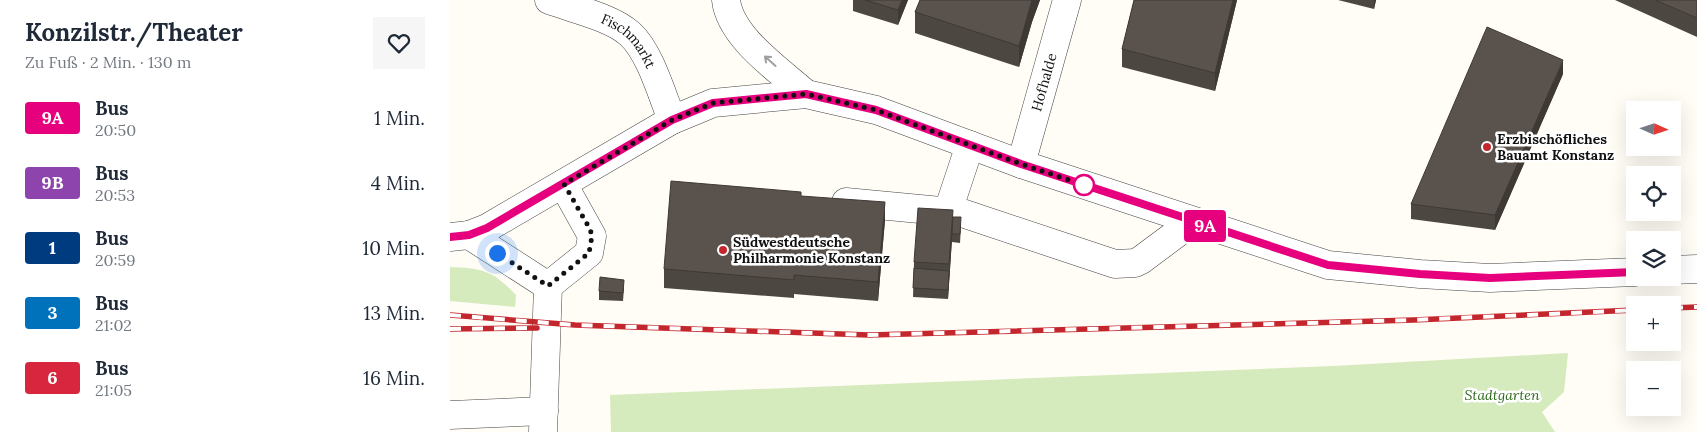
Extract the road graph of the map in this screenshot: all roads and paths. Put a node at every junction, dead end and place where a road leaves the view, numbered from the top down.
1 (549, 0) edge
2 (726, 0) edge
3 (1067, 0) edge
4 (806, 94) junction
5 (672, 120) junction
6 (970, 145) junction
7 (1021, 164) junction
8 (564, 184) junction
9 (822, 200) edge
10 (948, 211) junction
11 (1192, 222) junction
12 (460, 236) edge
13 (1697, 269) edge
14 (1681, 270) edge
15 (1626, 272) edge
16 (548, 286) junction
17 (450, 415) edge
18 (544, 421) edge

1 - 5 street, Fischmarkt
4 -> 2 street
3 - 7 street, Hofhalde
4 - 5 street
4 - 6 street
5 - 8 street
6 - 7 street
6 - 10 street
7 - 11 street
8 - 12 street
8 - 16 street
9 - 10 street
10 - 11 street
11 - 15 street
12 - 16 street
13 - 14 street
16 - 18 street
17 - 18 street

